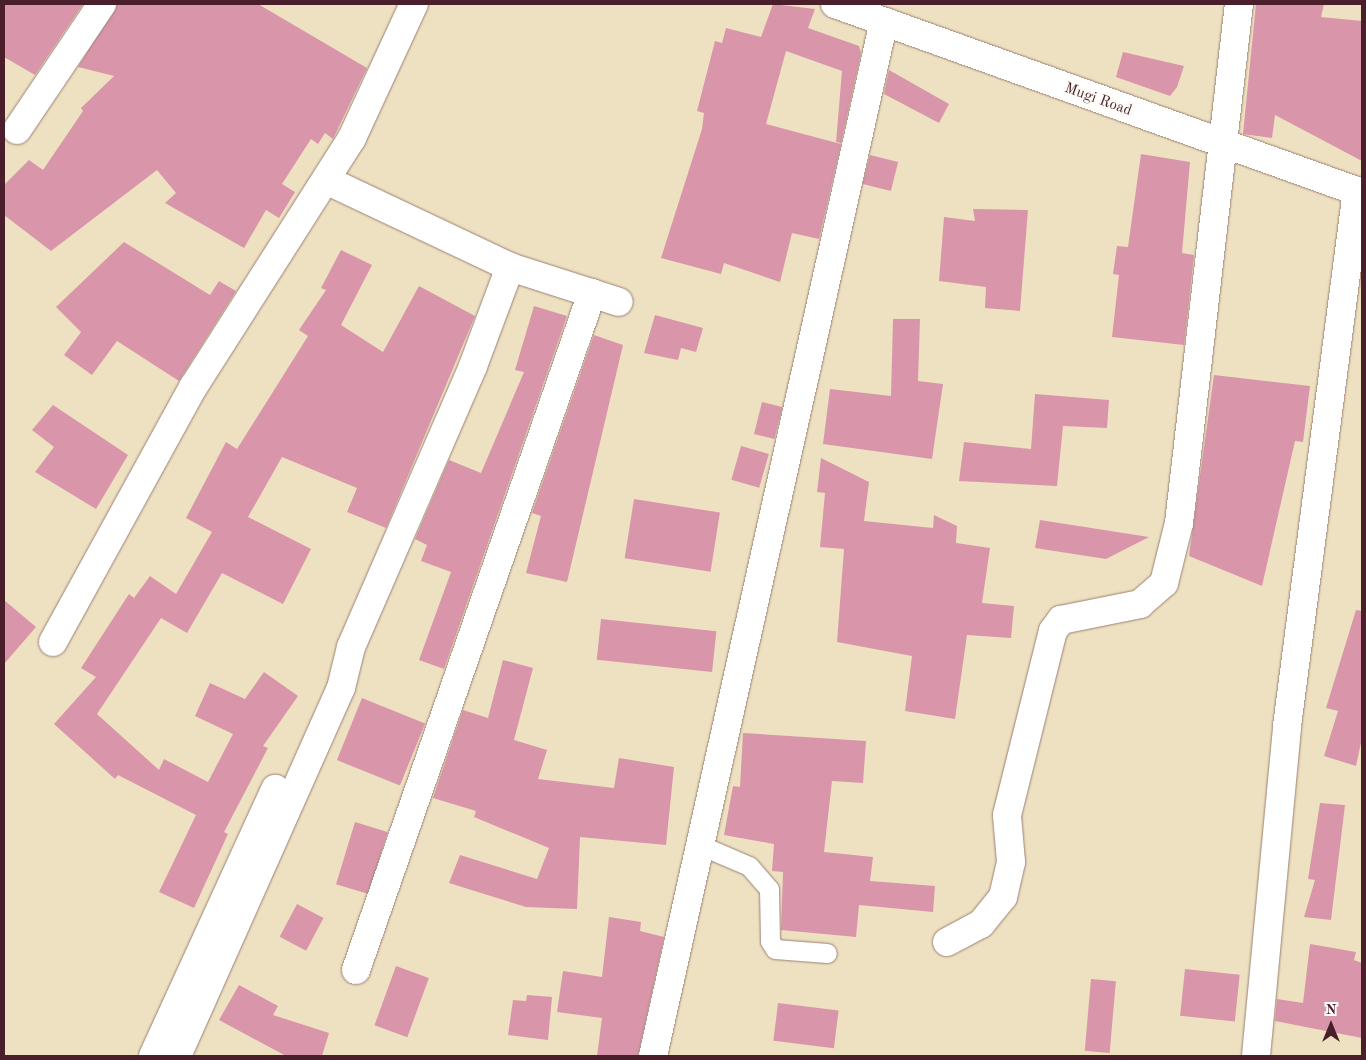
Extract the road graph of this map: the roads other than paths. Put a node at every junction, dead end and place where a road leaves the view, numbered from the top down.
1 (102, 4) edge
2 (414, 4) edge
3 (834, 4) edge
4 (1238, 4) edge
5 (884, 21) junction
6 (17, 130) dead end
7 (1224, 146) junction
8 (326, 180) junction
9 (1360, 192) edge
10 (510, 267) junction
11 (592, 293) junction
12 (619, 302) dead end
13 (53, 642) dead end
14 (352, 647) junction
15 (700, 845) junction
16 (947, 942) dead end
17 (827, 953) dead end
18 (356, 970) dead end
19 (153, 1056) edge
20 (176, 1056) edge
21 (653, 1056) edge
22 (1256, 1056) edge

1 - 6 street
2 - 8 street
3 - 5 street, Mugi Road
4 - 7 street
5 - 7 street, Mugi Road
5 - 15 street
7 - 9 street, Mugi Road
7 - 16 street
8 - 10 street
8 - 13 street
9 - 22 street
10 - 11 street
10 - 14 street
11 - 12 street
11 - 18 street
14 - 19 street
14 - 20 street
15 - 17 lane
15 - 21 street

